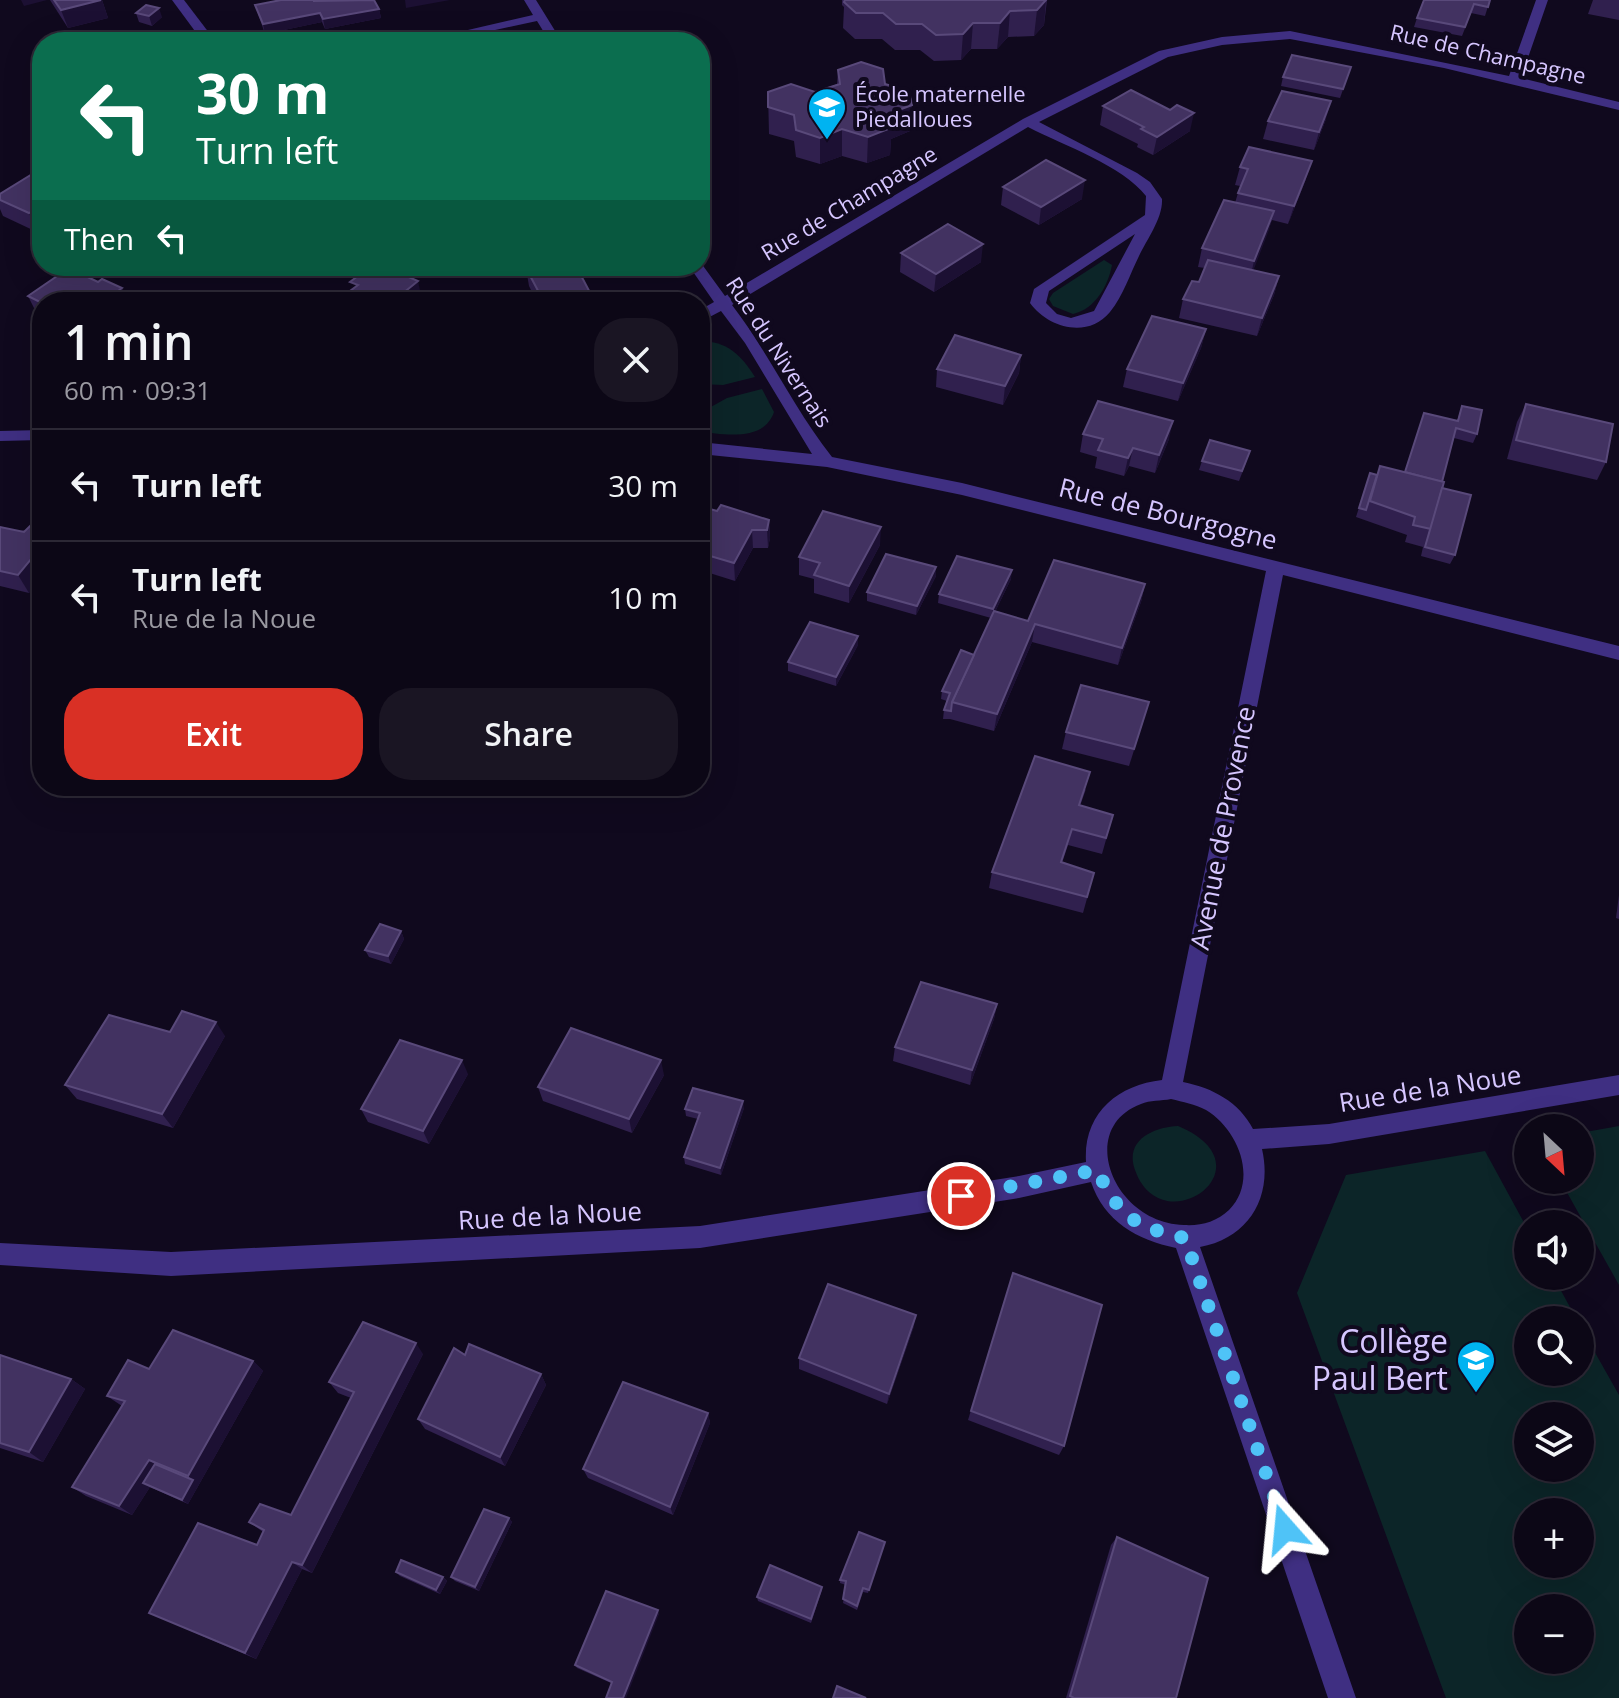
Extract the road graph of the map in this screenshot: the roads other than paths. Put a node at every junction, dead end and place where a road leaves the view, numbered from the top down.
1 (178, 0) edge
2 (530, 0) edge
3 (1542, 0) edge
4 (540, 17) junction
5 (202, 32) edge
6 (469, 32) edge
7 (550, 32) edge
8 (1513, 81) junction
9 (1619, 106) edge
10 (1028, 122) junction
11 (1151, 217) junction
12 (703, 276) edge
13 (722, 305) junction
14 (710, 312) edge
15 (32, 435) edge
16 (0, 436) edge
17 (710, 449) edge
18 (827, 461) junction
19 (1276, 567) junction
20 (1619, 653) edge
21 (1619, 1085) edge
22 (1171, 1089) junction
23 (1249, 1140) junction
24 (1097, 1170) junction
25 (1185, 1238) junction
26 (0, 1254) edge
27 (1342, 1698) edge

1 - 5 street
2 - 4 street
3 - 8 street
4 - 6 street
4 - 7 street
8 - 9 street, Rue de Champagne
8 - 10 street, Rue de Champagne
10 - 11 street
10 - 13 street, Rue de Champagne
11 - 11 street
12 - 13 street, Rue du Nivernais
13 - 14 street, Rue de Champagne
13 - 18 street, Rue du Nivernais
15 - 16 street
17 - 18 street, Rue de Bourgogne
18 - 19 street, Rue de Bourgogne
19 - 20 street, Rue de Bourgogne
19 - 22 street, Avenue de Provence
21 - 23 street, Rue de la Noue
22 - 23 street
22 - 24 street
23 - 25 street
24 - 25 street
24 - 26 street, Rue de la Noue
25 - 27 street

